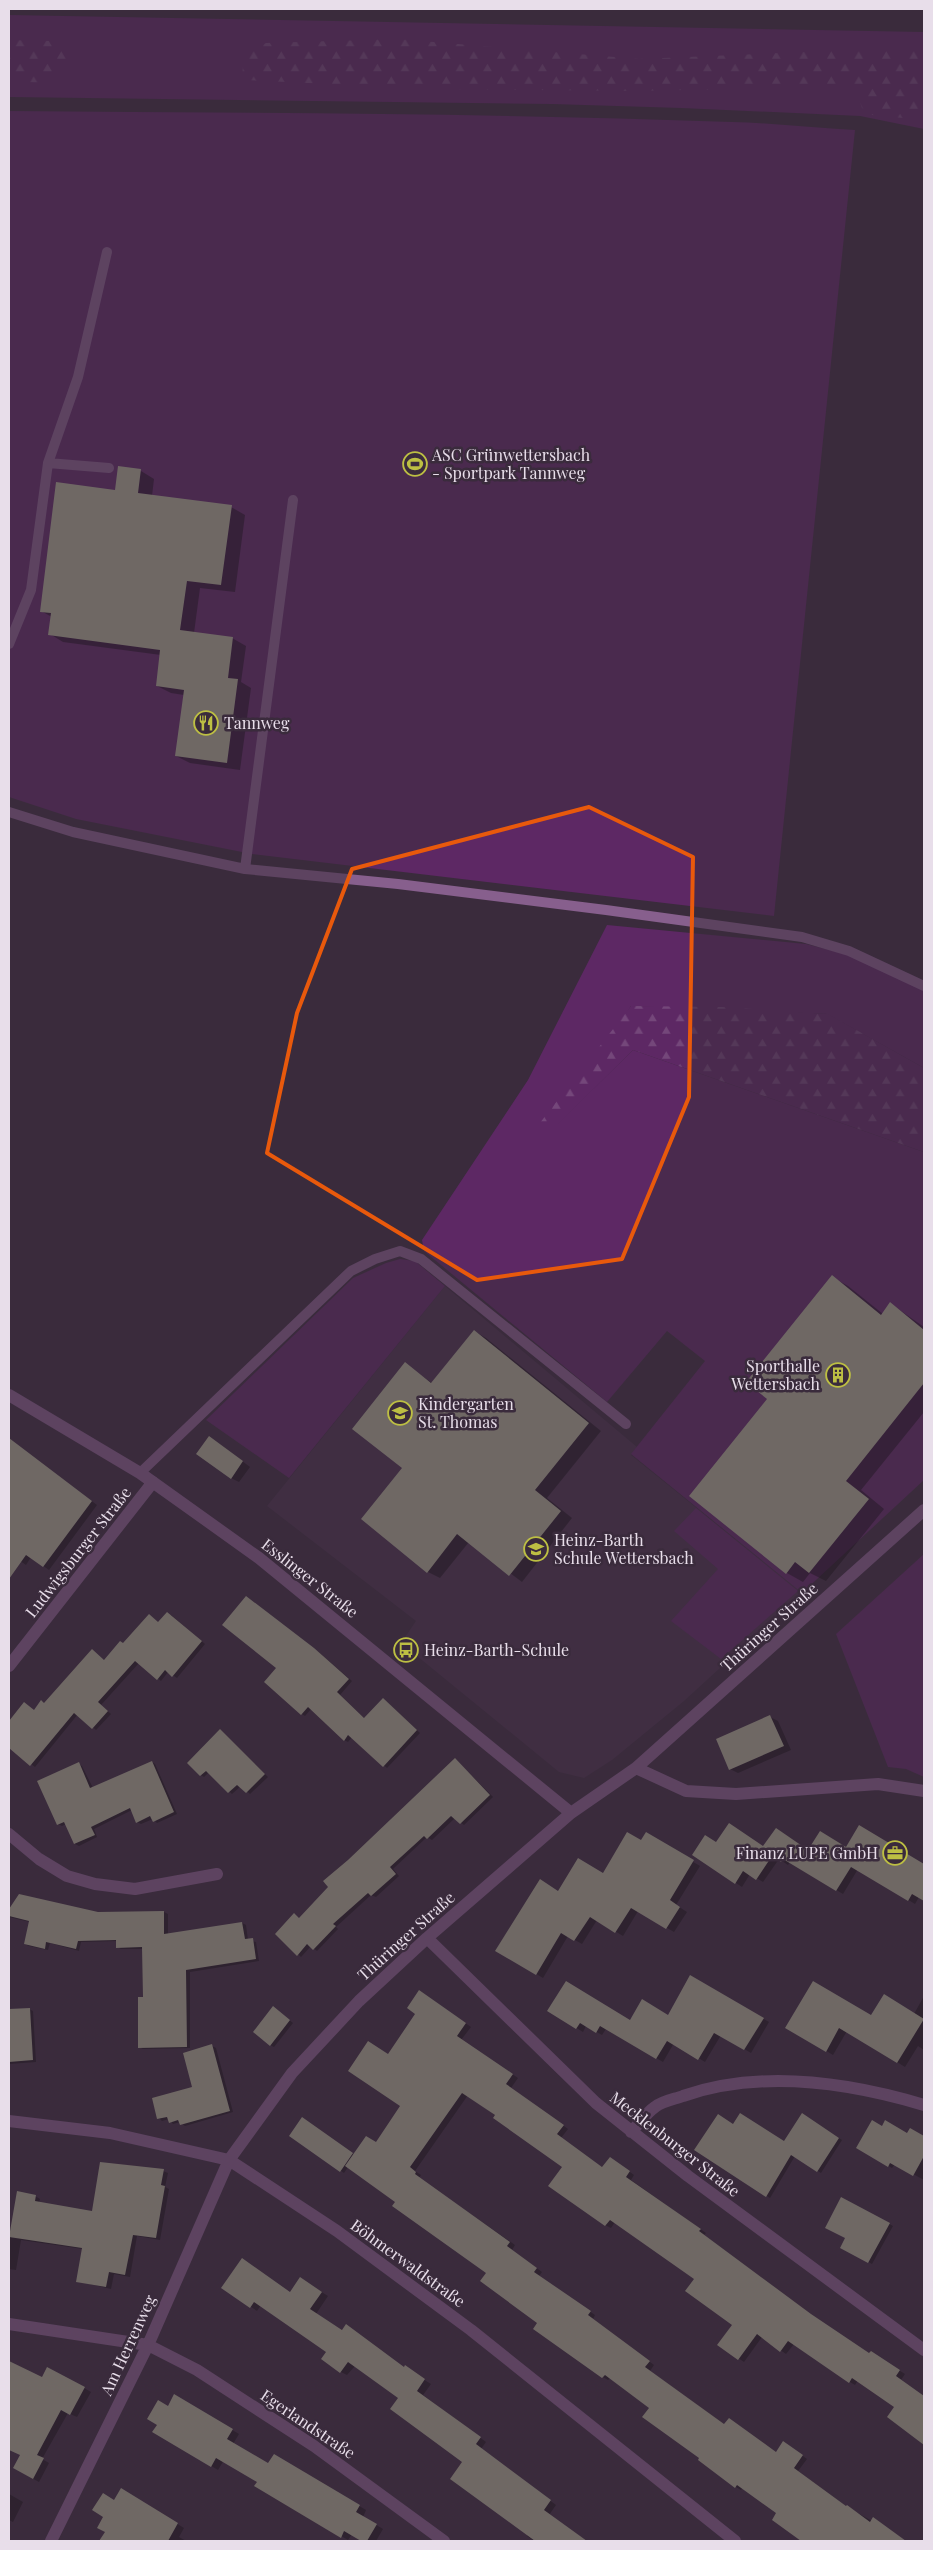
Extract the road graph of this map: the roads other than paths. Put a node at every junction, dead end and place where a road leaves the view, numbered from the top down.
1 (106, 252) dead end
2 (48, 463) junction
3 (109, 468) dead end
4 (293, 500) dead end
5 (9, 644) edge
6 (9, 812) edge
7 (245, 869) junction
8 (924, 986) edge
9 (9, 1395) edge
10 (626, 1424) dead end
11 (140, 1473) junction
12 (153, 1482) junction
13 (924, 1510) edge
14 (9, 1666) edge
15 (636, 1768) junction
16 (924, 1791) edge
17 (572, 1813) junction
18 (9, 1834) edge
19 (217, 1874) dead end
20 (427, 1938) junction
21 (924, 2105) edge
22 (9, 2121) edge
23 (631, 2132) junction
24 (229, 2160) junction
25 (9, 2324) edge
26 (148, 2345) junction
27 (924, 2350) edge
28 (51, 2541) edge
29 (444, 2541) edge
30 (735, 2541) edge

1 - 2 lane
2 - 3 lane
2 - 5 lane
4 - 7 lane
6 - 7 lane
7 - 8 lane
9 - 11 street, Esslinger Straße
10 - 11 lane
11 - 12 street, Esslinger Straße
12 - 14 street, Ludwigsburger Straße
12 - 17 street, Esslinger Straße
13 - 15 street, Thüringer Straße
15 - 16 street
15 - 17 street, Thüringer Straße
17 - 20 street, Thüringer Straße
18 - 19 street
20 - 23 street, Mecklenburger Straße
20 - 24 street, Thüringer Straße
21 - 23 street
22 - 24 street, Böhmerwaldstraße
23 - 27 street, Mecklenburger Straße
24 - 26 street, Am Herrenweg
24 - 30 street, Böhmerwaldstraße
25 - 26 street, Egerlandstraße
26 - 28 street, Am Herrenweg
26 - 29 street, Egerlandstraße

